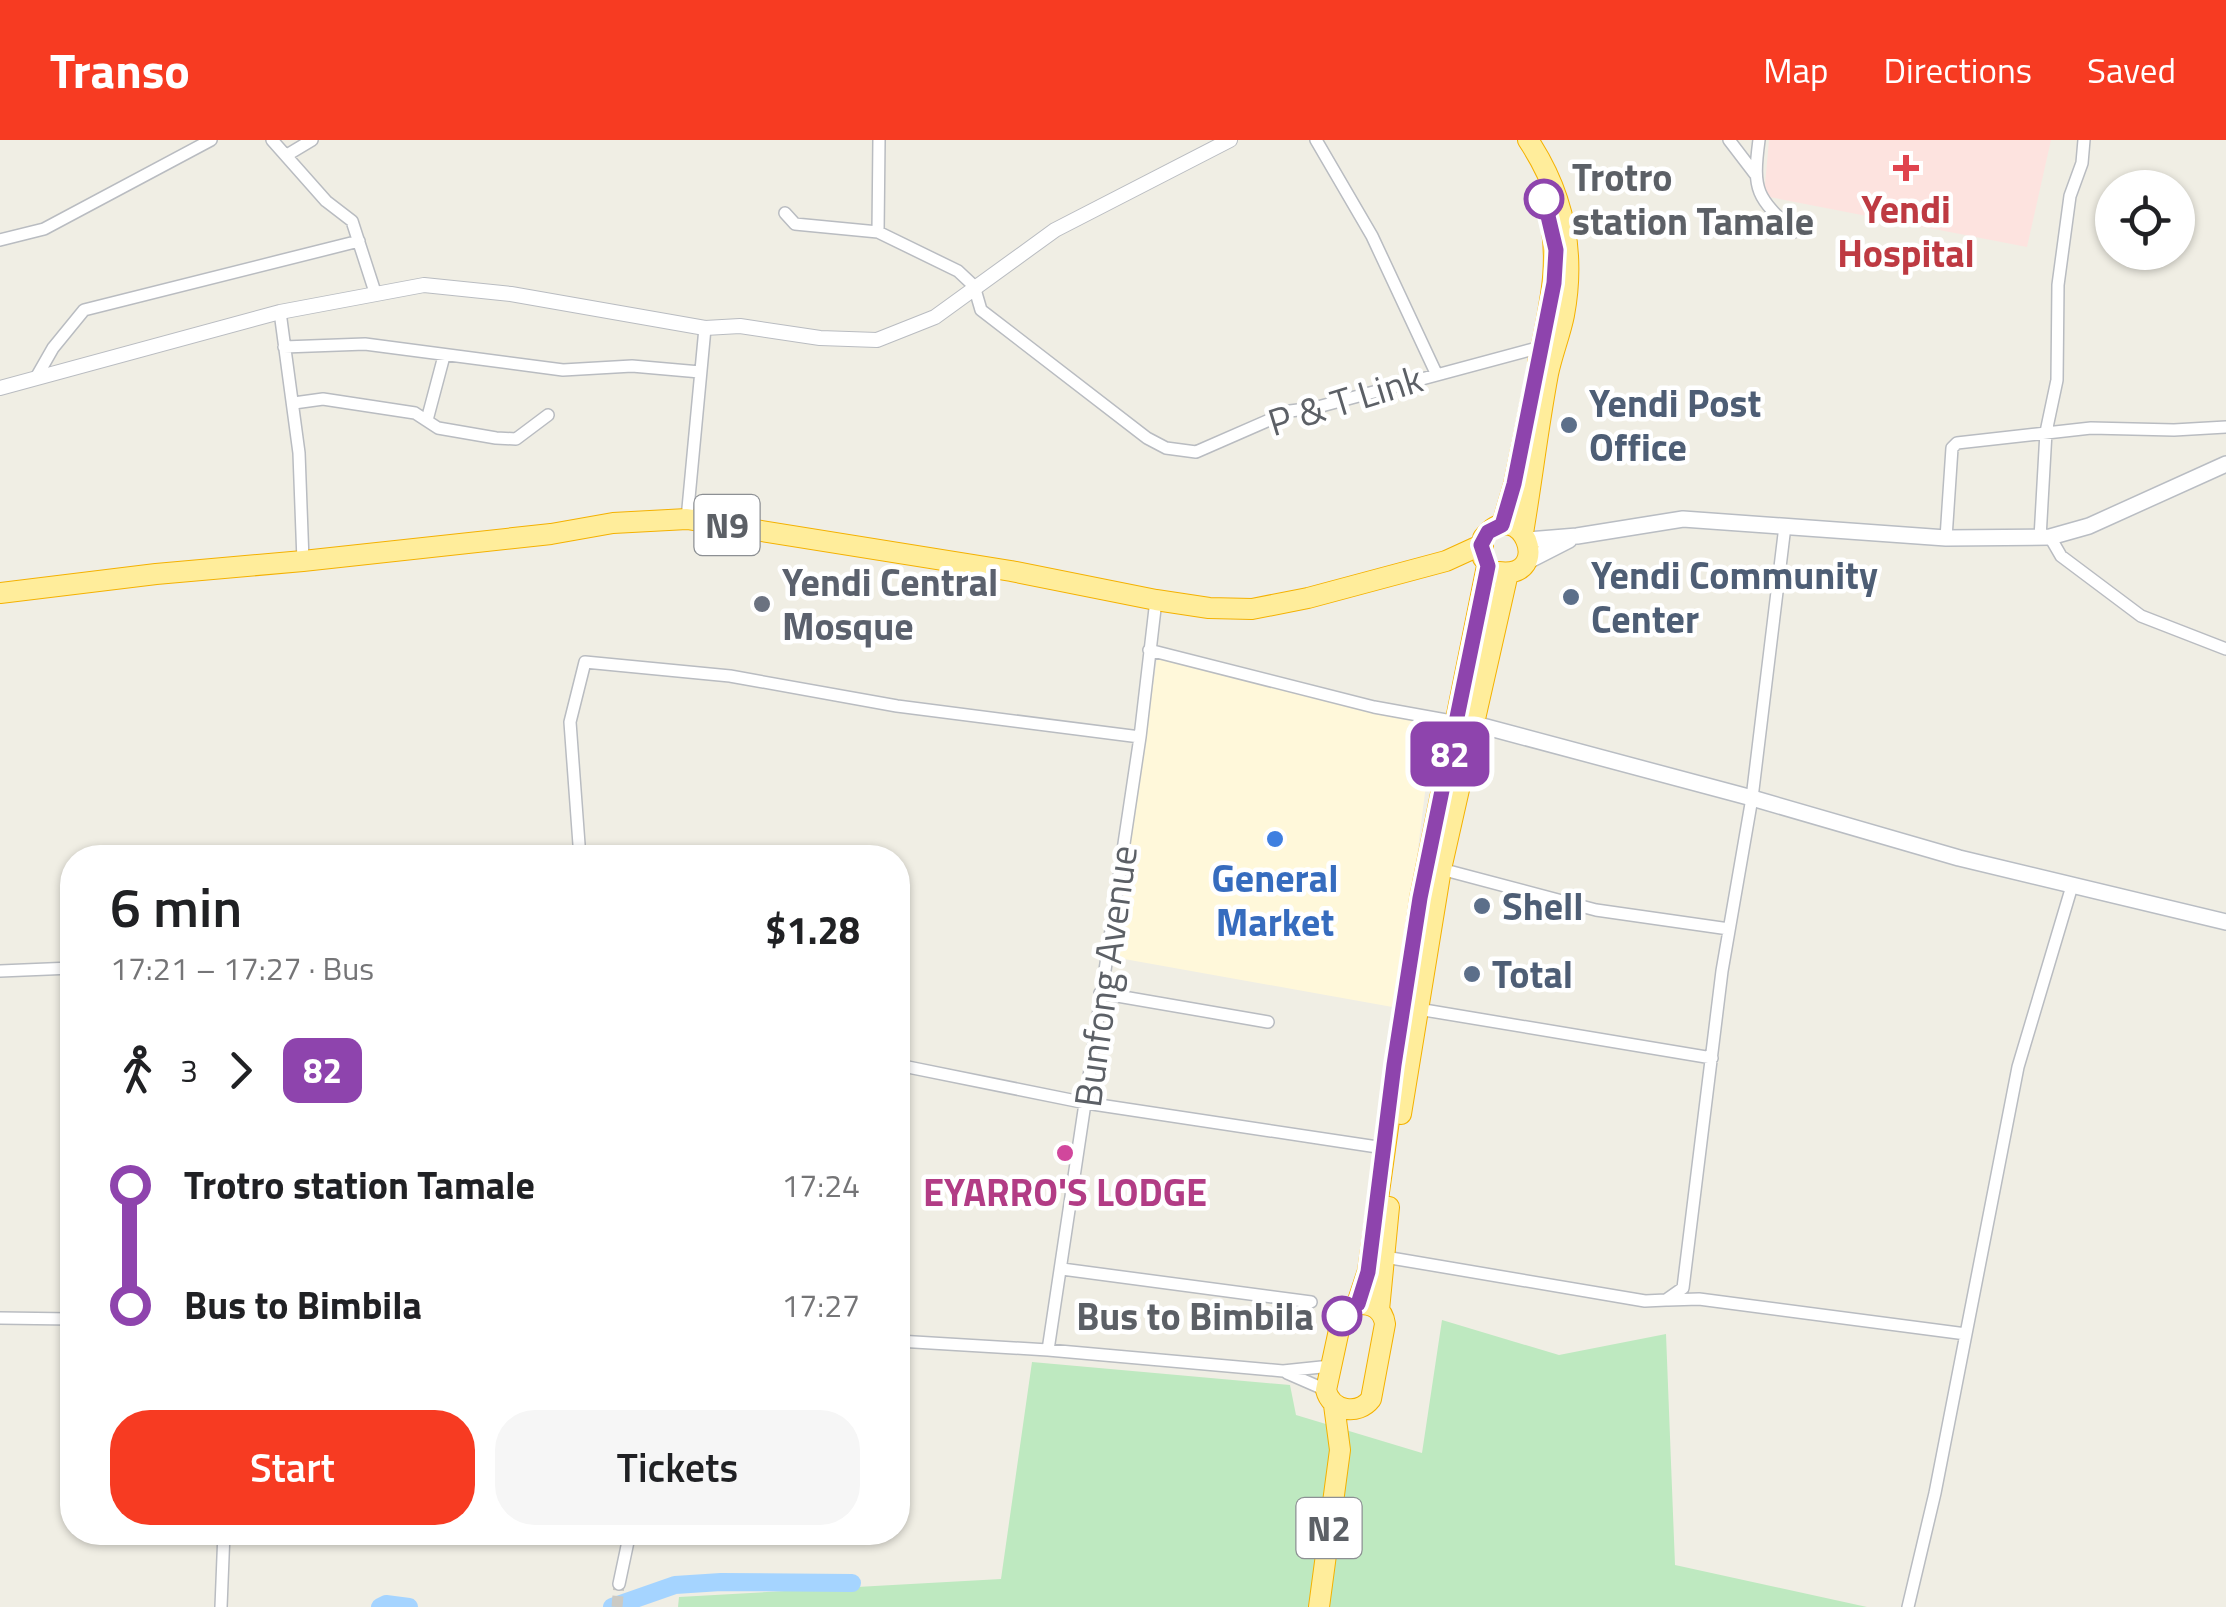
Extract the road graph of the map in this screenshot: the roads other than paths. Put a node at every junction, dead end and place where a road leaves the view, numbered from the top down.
1 (211, 140) edge
2 (272, 140) edge
3 (312, 140) edge
4 (880, 140) edge
5 (1230, 140) edge
6 (1316, 140) edge
7 (1514, 140) edge
8 (1528, 140) edge
9 (1728, 140) edge
10 (1759, 140) edge
11 (2084, 140) edge
12 (287, 155) junction
13 (1754, 174) junction
14 (785, 213) dead end
15 (878, 232) junction
16 (1794, 232) dead end
17 (0, 240) edge
18 (359, 241) junction
19 (974, 286) junction
20 (375, 292) junction
21 (280, 312) junction
22 (705, 328) junction
23 (284, 346) junction
24 (1542, 346) junction
25 (444, 356) junction
26 (700, 372) junction
27 (1436, 373) junction
28 (37, 376) junction
29 (0, 388) edge
30 (294, 403) junction
31 (548, 415) dead end
32 (427, 420) junction
33 (2226, 426) edge
34 (2046, 432) junction
35 (2226, 464) edge
36 (686, 519) junction
37 (1502, 525) junction
38 (1785, 526) junction
39 (1526, 536) junction
40 (1577, 536) junction
41 (1946, 538) junction
42 (2045, 538) junction
43 (303, 561) junction
44 (1497, 561) junction
45 (0, 593) edge
46 (1156, 600) junction
47 (2226, 649) edge
48 (1150, 650) junction
49 (1466, 723) junction
50 (1140, 737) junction
51 (1752, 798) junction
52 (579, 845) edge
53 (1441, 869) junction
54 (2072, 886) junction
55 (2226, 922) edge
56 (1729, 929) junction
57 (60, 968) edge
58 (0, 971) edge
59 (1100, 992) junction
60 (1418, 1010) junction
61 (1268, 1022) dead end
62 (1712, 1058) junction
63 (910, 1067) edge
64 (1086, 1103) junction
65 (1384, 1148) junction
66 (1385, 1257) junction
67 (1062, 1269) junction
68 (1666, 1300) junction
69 (1311, 1302) dead end
70 (1358, 1304) junction
71 (1379, 1310) junction
72 (0, 1318) edge
73 (60, 1319) edge
74 (1966, 1334) junction
75 (910, 1342) edge
76 (1048, 1350) junction
77 (1332, 1366) junction
78 (1283, 1371) junction
79 (1330, 1398) junction
80 (1361, 1408) junction
81 (1340, 1450) junction
82 (223, 1545) edge
83 (627, 1545) edge
84 (619, 1584) tunnel mouth
85 (221, 1607) edge
86 (1319, 1607) edge
87 (1908, 1607) edge

1 - 17 street
2 - 12 street
3 - 12 street
4 - 15 street
5 - 19 street
6 - 27 street
7 - 24 highway
8 - 39 highway
9 - 13 street
10 - 13 street
11 - 34 street
12 - 18 street
13 - 16 street
14 - 15 street
15 - 19 street
18 - 20 street
18 - 28 street
19 - 22 street
19 - 27 street, P & T Link
20 - 21 street
20 - 22 street
21 - 23 street
21 - 28 street
22 - 26 street
23 - 25 street
23 - 30 street
24 - 27 street, P & T Link
24 - 37 highway
25 - 26 street
25 - 32 street
26 - 36 street
28 - 29 street
30 - 32 street
30 - 43 street
31 - 32 street
33 - 34 street
34 - 41 street
34 - 42 street
35 - 42 main road
36 - 43 highway, N9
36 - 46 highway, N9
37 - 39 highway
37 - 44 highway
38 - 40 main road
38 - 41 main road
38 - 51 street
39 - 40 main road
39 - 44 highway
40 - 44 main road
41 - 42 main road
42 - 47 street
43 - 45 highway, N9
44 - 46 highway, N9
44 - 49 highway
46 - 48 street, Bunfong Avenue
48 - 49 street
48 - 50 street, Bunfong Avenue
49 - 51 main road
49 - 53 highway
49 - 65 highway
50 - 52 street
50 - 59 street, Bunfong Avenue
51 - 54 main road
51 - 56 street
53 - 56 street
53 - 60 highway
54 - 55 main road
54 - 74 street
56 - 62 street
57 - 58 street
59 - 61 street
59 - 64 street, Bunfong Avenue
60 - 62 street
60 - 66 highway
62 - 68 street
63 - 64 street
64 - 65 street
64 - 67 street, Bunfong Avenue
65 - 70 highway
66 - 68 street
66 - 71 highway
67 - 69 street
67 - 76 street, Bunfong Avenue
68 - 74 street
70 - 71 highway
70 - 77 highway
71 - 80 highway
72 - 73 street
74 - 87 street
75 - 76 street
76 - 78 street
77 - 78 street
77 - 79 highway
78 - 79 street
79 - 80 highway
79 - 81 highway, N2
80 - 81 highway, N2
81 - 86 highway, N2
82 - 85 street
83 - 84 street

